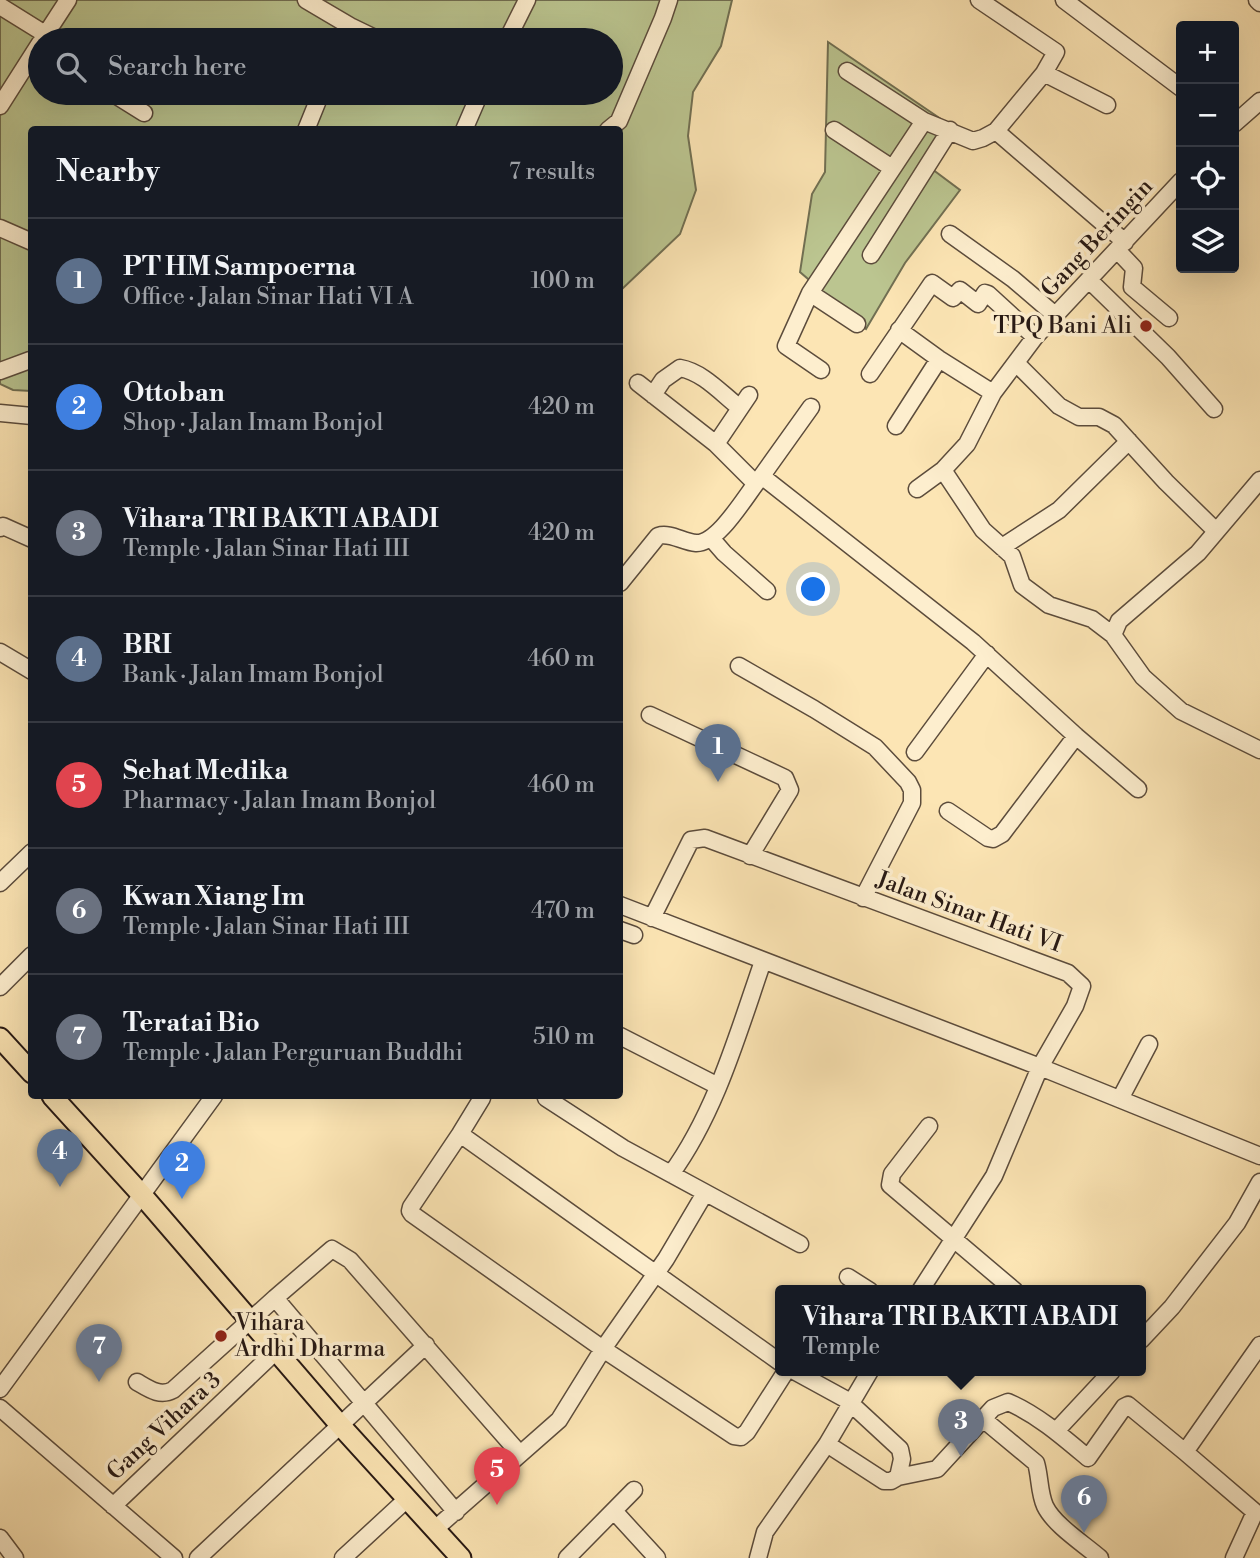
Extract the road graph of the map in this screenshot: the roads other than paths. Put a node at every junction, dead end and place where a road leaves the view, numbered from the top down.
1 (68, 0) edge
2 (306, 0) edge
3 (527, 0) edge
4 (669, 0) edge
5 (979, 0) edge
6 (1064, 0) edge
7 (0, 6) edge
8 (50, 28) edge
9 (341, 28) edge
10 (513, 28) edge
11 (28, 31) edge
12 (28, 63) edge
13 (847, 71) dead end
14 (1044, 73) junction
15 (1176, 84) edge
16 (1260, 101) edge
17 (131, 105) edge
18 (316, 105) edge
19 (476, 105) edge
20 (0, 106) edge
21 (1107, 106) dead end
22 (144, 113) dead end
23 (1239, 120) edge
24 (924, 121) junction
25 (308, 126) edge
26 (470, 126) edge
27 (613, 126) edge
28 (834, 130) dead end
29 (950, 130) junction
30 (996, 131) junction
31 (892, 168) junction
32 (1176, 186) edge
33 (0, 228) edge
34 (950, 234) dead end
35 (28, 240) edge
36 (1121, 246) junction
37 (871, 255) dead end
38 (1088, 280) junction
39 (810, 293) junction
40 (1055, 315) junction
41 (1169, 318) dead end
42 (857, 324) dead end
43 (899, 330) junction
44 (1035, 337) junction
45 (939, 359) junction
46 (28, 361) edge
47 (1016, 363) junction
48 (821, 370) dead end
49 (0, 371) edge
50 (870, 374) dead end
51 (638, 383) dead end
52 (993, 393) junction
53 (653, 395) junction
54 (811, 407) dead end
55 (1214, 410) dead end
56 (0, 413) edge
57 (28, 416) edge
58 (896, 426) dead end
59 (1129, 441) junction
60 (716, 444) junction
61 (943, 470) junction
62 (758, 480) junction
63 (1260, 480) edge
64 (917, 489) dead end
65 (0, 528) edge
66 (1216, 531) junction
67 (28, 537) edge
68 (711, 538) junction
69 (1002, 547) junction
70 (623, 579) edge
71 (767, 591) dead end
72 (1113, 635) junction
73 (0, 652) edge
74 (987, 654) junction
75 (739, 666) dead end
76 (28, 669) edge
77 (650, 715) dead end
78 (1076, 736) junction
79 (1260, 750) edge
80 (915, 752) dead end
81 (1138, 789) dead end
82 (948, 811) dead end
83 (28, 856) edge
84 (750, 856) junction
85 (0, 883) edge
86 (863, 898) junction
87 (623, 906) edge
88 (652, 918) junction
89 (28, 959) edge
90 (763, 961) junction
91 (0, 987) edge
92 (0, 1038) edge
93 (623, 1038) edge
94 (1149, 1044) dead end
95 (1040, 1067) junction
96 (28, 1069) edge
97 (718, 1086) junction
98 (55, 1099) edge
99 (212, 1099) edge
100 (481, 1099) edge
101 (547, 1099) edge
102 (1120, 1099) junction
103 (929, 1126) dead end
104 (460, 1134) junction
105 (1260, 1156) edge
106 (671, 1174) junction
107 (1260, 1182) edge
108 (705, 1193) junction
109 (142, 1195) junction
110 (954, 1238) junction
111 (800, 1244) dead end
112 (655, 1272) junction
113 (848, 1277) dead end
114 (861, 1285) edge
115 (923, 1285) edge
116 (1008, 1285) edge
117 (275, 1298) junction
118 (251, 1321) junction
119 (1146, 1335) edge
120 (426, 1345) junction
121 (1260, 1345) edge
122 (603, 1349) junction
123 (276, 1352) junction
124 (775, 1359) edge
125 (783, 1376) edge
126 (803, 1376) edge
127 (867, 1376) edge
128 (1107, 1376) edge
129 (137, 1382) dead end
130 (0, 1389) edge
131 (364, 1404) junction
132 (850, 1404) junction
133 (0, 1408) edge
134 (983, 1419) junction
135 (340, 1425) junction
136 (1056, 1431) junction
137 (827, 1444) junction
138 (1185, 1452) junction
139 (520, 1454) junction
140 (898, 1477) junction
141 (634, 1490) dead end
142 (407, 1499) junction
143 (113, 1506) junction
144 (614, 1511) junction
145 (456, 1512) junction
146 (435, 1529) junction
147 (0, 1538) edge
148 (15, 1558) edge
149 (174, 1558) edge
150 (198, 1558) edge
151 (343, 1558) edge
152 (461, 1558) edge
153 (567, 1558) edge
154 (657, 1558) edge
155 (758, 1558) edge
156 (1100, 1558) edge
157 (1234, 1558) edge

1 - 8 street
2 - 9 street
3 - 10 street
4 - 27 street
5 - 14 street
6 - 15 street
7 - 11 street
12 - 20 street
13 - 24 street
14 - 21 street
14 - 30 street
16 - 23 street
17 - 22 street
18 - 25 street
19 - 26 street
24 - 29 street
24 - 31 street
28 - 31 street
29 - 30 street
29 - 37 street
30 - 36 street
31 - 39 street
32 - 36 street, Gang Beringin
33 - 35 street
34 - 40 street
36 - 38 street, Gang Beringin
36 - 41 street
38 - 40 street, Gang Beringin
38 - 55 street
39 - 42 street
39 - 48 street
40 - 44 street, Gang Beringin
43 - 44 street
43 - 45 street
43 - 50 street
44 - 47 street, Gang Beringin
45 - 52 street
45 - 58 street
46 - 49 street
47 - 52 street, Gang Beringin
47 - 59 street
51 - 53 street
52 - 61 street, Gang Beringin
53 - 60 street
53 - 60 street
54 - 62 street
56 - 57 street
59 - 66 street
59 - 69 street
60 - 62 street
61 - 64 street, Gang Beringin
61 - 69 street
62 - 68 street
62 - 74 street
63 - 66 street
65 - 67 street
66 - 72 street
68 - 70 street
68 - 71 street
69 - 72 street
72 - 79 street
73 - 76 street
74 - 78 street
74 - 80 street
75 - 86 street
77 - 84 street
78 - 81 street
78 - 82 street
83 - 85 street
84 - 86 street, Jalan Sinar Hati VI
84 - 88 street, Jalan Sinar Hati VI
86 - 95 street, Jalan Sinar Hati VI
87 - 88 street
88 - 90 street
89 - 91 street
90 - 95 street
90 - 97 street
92 - 96 main road
93 - 97 street
94 - 102 street
95 - 102 street
95 - 110 street
97 - 106 street
98 - 109 main road
99 - 109 street
100 - 104 street
101 - 106 street
102 - 105 street
103 - 110 street
104 - 112 street
104 - 122 street
106 - 108 street
107 - 119 street
108 - 111 street
108 - 112 street
109 - 118 main road
109 - 130 street
110 - 115 street
110 - 116 street
112 - 122 street
112 - 124 street
113 - 114 street
117 - 118 street
117 - 120 street
117 - 131 street
118 - 123 main road
118 - 129 street
120 - 131 street
120 - 139 street
121 - 138 street
122 - 125 street
122 - 139 street
123 - 135 main road
123 - 143 street, Gang Vihara 3
126 - 132 street
127 - 132 street
128 - 136 street
131 - 135 street
131 - 145 street
132 - 137 street
132 - 140 street
133 - 143 street
134 - 136 street
134 - 140 street
134 - 156 street
135 - 142 main road
135 - 150 street
136 - 138 street
137 - 140 street
137 - 155 street
138 - 157 street
139 - 145 street
141 - 144 street
142 - 146 main road
142 - 151 street
143 - 149 street
144 - 153 street
144 - 154 street
145 - 146 street
146 - 152 main road
147 - 148 street

